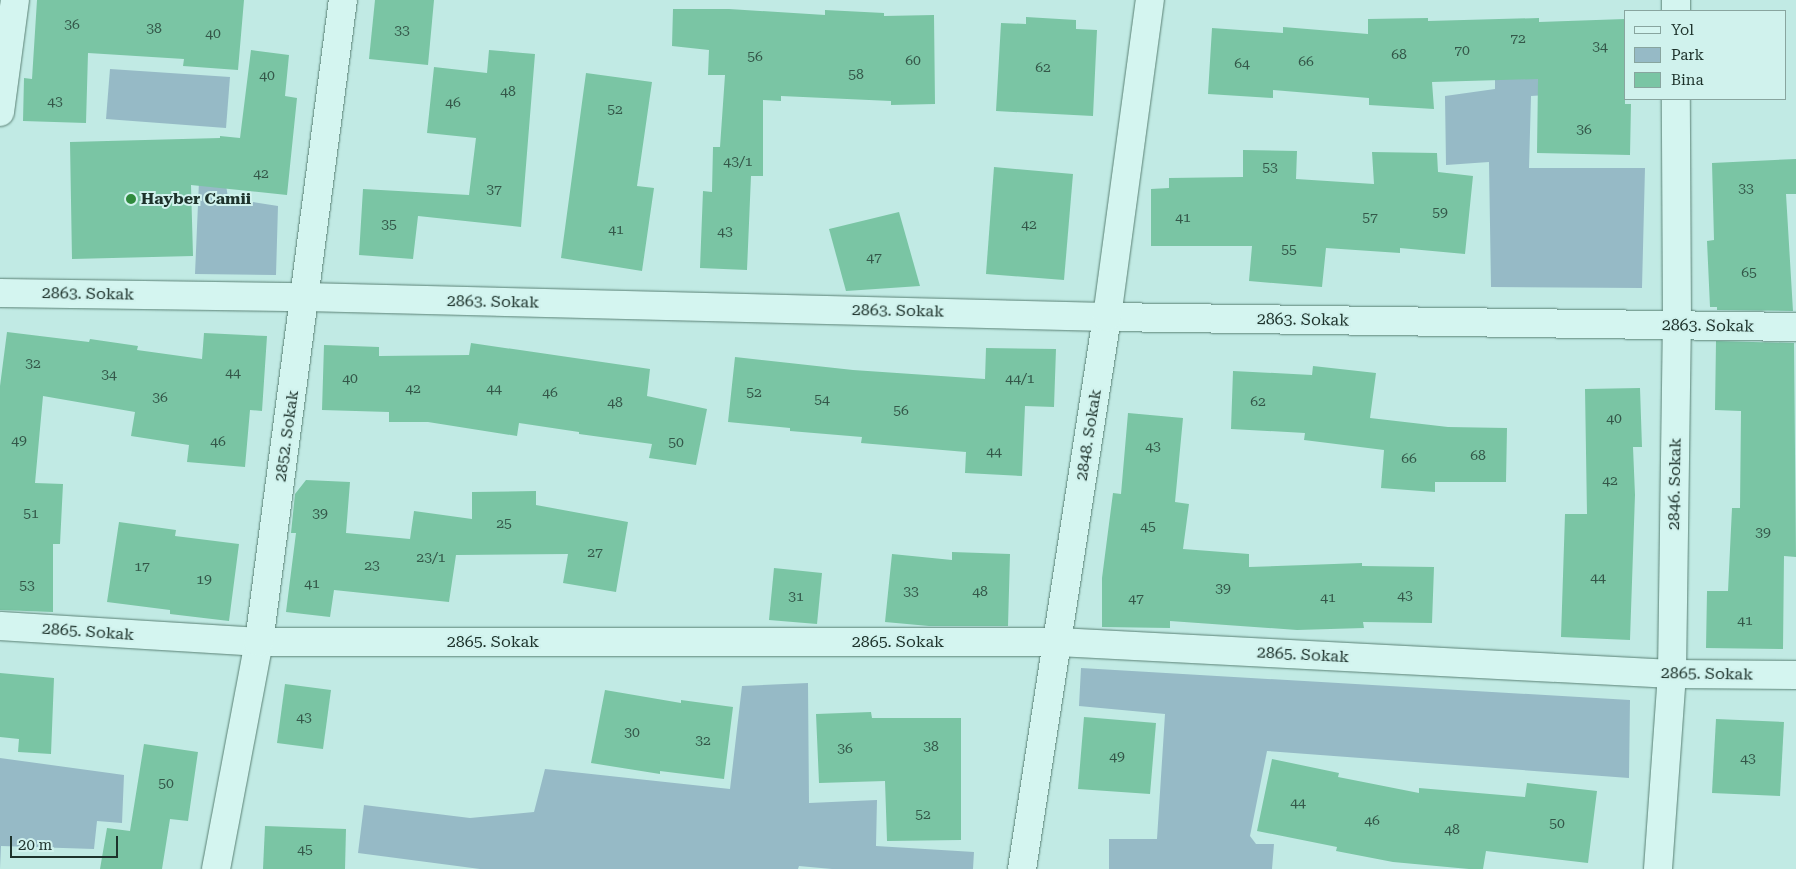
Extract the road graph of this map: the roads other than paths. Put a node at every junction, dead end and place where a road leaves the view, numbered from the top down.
1 (14, 0) edge
2 (343, 0) edge
3 (1150, 0) edge
4 (1676, 100) edge
5 (0, 112) edge
6 (0, 293) edge
7 (305, 297) junction
8 (1107, 316) junction
9 (1677, 326) junction
10 (1796, 327) edge
11 (0, 626) edge
12 (258, 642) junction
13 (1058, 642) junction
14 (1672, 674) junction
15 (1796, 675) edge
16 (216, 869) edge
17 (1022, 869) edge
18 (1658, 869) edge

1 - 5 street
2 - 7 street, 2852. Sokak
3 - 8 street, 2848. Sokak
4 - 9 street, 2846. Sokak
6 - 7 street, 2863. Sokak
7 - 8 street, 2863. Sokak
7 - 12 street, 2852. Sokak
8 - 9 street, 2863. Sokak
8 - 13 street, 2848. Sokak
9 - 10 street, 2863. Sokak
9 - 14 street, 2846. Sokak
11 - 12 street, 2865. Sokak
12 - 13 street, 2865. Sokak
12 - 16 street, 2852. Sokak
13 - 14 street, 2865. Sokak
13 - 17 street, 2848. Sokak
14 - 15 street, 2865. Sokak
14 - 18 street, 2846. Sokak

